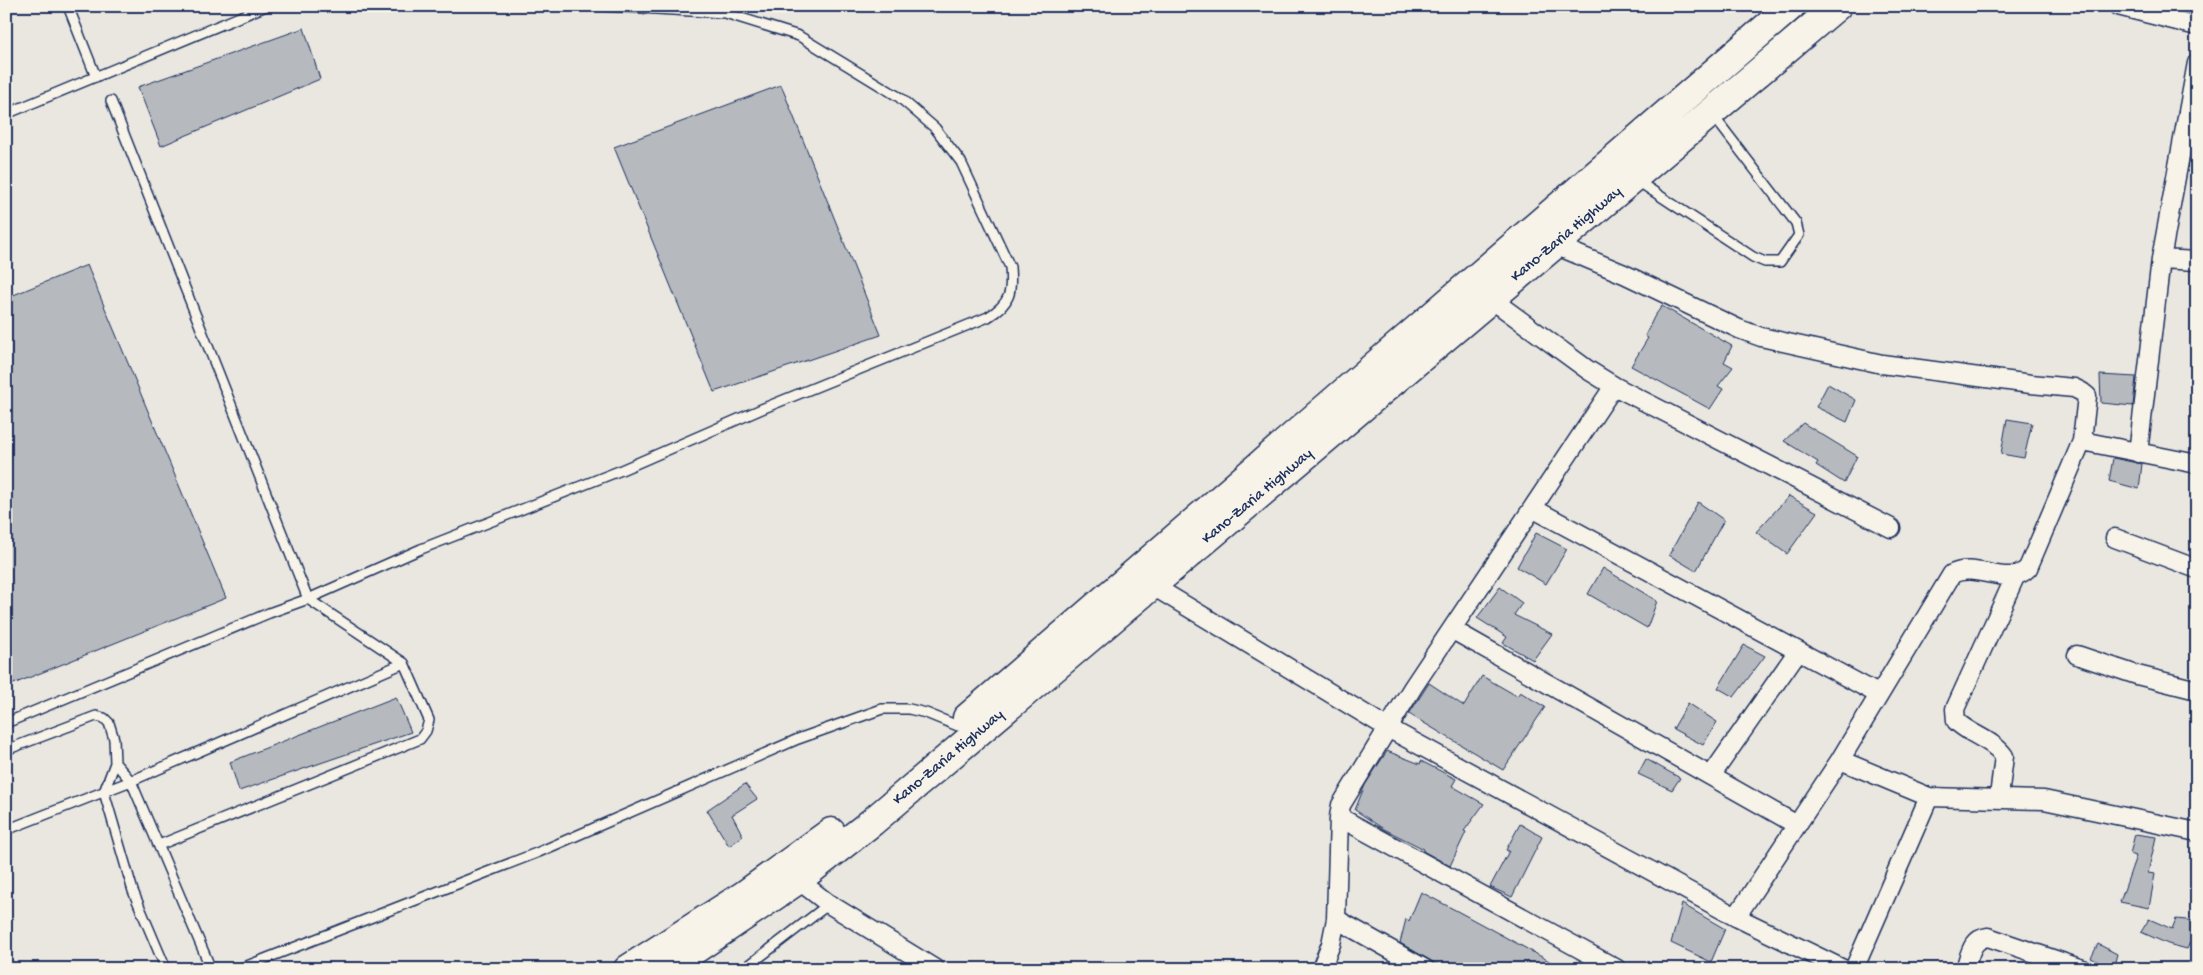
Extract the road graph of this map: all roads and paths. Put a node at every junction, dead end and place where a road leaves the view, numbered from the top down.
1 (68, 6) edge
2 (266, 6) edge
3 (604, 6) edge
4 (1791, 6) edge
5 (1837, 6) edge
6 (2118, 6) edge
7 (2197, 26) edge
8 (2197, 64) edge
9 (96, 77) junction
10 (111, 101) dead end
11 (1711, 113) junction
12 (6, 114) edge
13 (1633, 179) junction
14 (1555, 245) junction
15 (2161, 259) junction
16 (2197, 261) edge
17 (1492, 299) junction
18 (1614, 386) junction
19 (2082, 441) junction
20 (2138, 452) junction
21 (2197, 464) edge
22 (1534, 509) junction
23 (1891, 528) dead end
24 (2115, 538) dead end
25 (2197, 569) edge
26 (2014, 577) junction
27 (1153, 586) junction
28 (308, 599) junction
29 (1453, 630) junction
30 (1798, 651) junction
31 (2077, 655) dead end
32 (404, 663) junction
33 (2197, 690) edge
34 (1878, 694) junction
35 (6, 723) edge
36 (958, 726) junction
37 (1388, 728) junction
38 (6, 750) edge
39 (1840, 760) junction
40 (114, 764) junction
41 (1711, 776) junction
42 (131, 781) junction
43 (104, 792) junction
44 (1929, 796) junction
45 (1999, 797) junction
46 (1339, 817) junction
47 (1797, 825) junction
48 (6, 830) edge
49 (2197, 832) edge
50 (159, 845) junction
51 (798, 880) junction
52 (829, 904) junction
53 (1736, 917) junction
54 (1336, 919) junction
55 (672, 968) edge
56 (166, 969) edge
57 (211, 969) edge
58 (239, 969) edge
59 (628, 969) edge
60 (744, 969) edge
61 (935, 969) edge
62 (1321, 969) edge
63 (1425, 969) edge
64 (1617, 969) edge
65 (1843, 969) edge
66 (1854, 969) edge
67 (1965, 969) edge
68 (2082, 969) edge

1 - 9 lane
2 - 9 lane
3 - 28 lane
4 - 36 highway, Kano-Zaria Highway
5 - 11 highway, Kano-Zaria Highway
6 - 7 street
8 - 15 street
9 - 12 lane
10 - 28 lane
11 - 13 highway, Kano-Zaria Highway
11 - 13 lane
13 - 14 highway, Kano-Zaria Highway
14 - 17 highway, Kano-Zaria Highway
14 - 19 street
15 - 16 street
15 - 20 street
17 - 18 street
17 - 27 highway, Kano-Zaria Highway
18 - 22 street
18 - 23 street
19 - 20 street
19 - 26 street
20 - 21 street
22 - 29 street
22 - 30 street
24 - 25 street
26 - 34 street
26 - 45 street
27 - 37 street
27 - 51 highway, Kano-Zaria Highway
28 - 32 lane
28 - 35 lane
29 - 37 street
29 - 41 street
30 - 34 street
30 - 41 street
31 - 33 street
32 - 42 lane
32 - 50 lane
34 - 39 street
36 - 58 lane
36 - 59 highway, Kano-Zaria Highway
37 - 46 street
37 - 53 street
38 - 40 lane
39 - 44 street
39 - 47 street
40 - 42 lane
40 - 43 lane
41 - 47 street
42 - 43 lane
42 - 50 lane
43 - 48 lane
43 - 56 lane
44 - 45 street
44 - 66 street
45 - 49 street
46 - 54 street
46 - 64 street
47 - 53 street
50 - 57 lane
51 - 52 street
51 - 55 highway, Kano-Zaria Highway
52 - 60 lane
52 - 61 street
53 - 65 street
54 - 62 street
54 - 63 street
67 - 68 street

